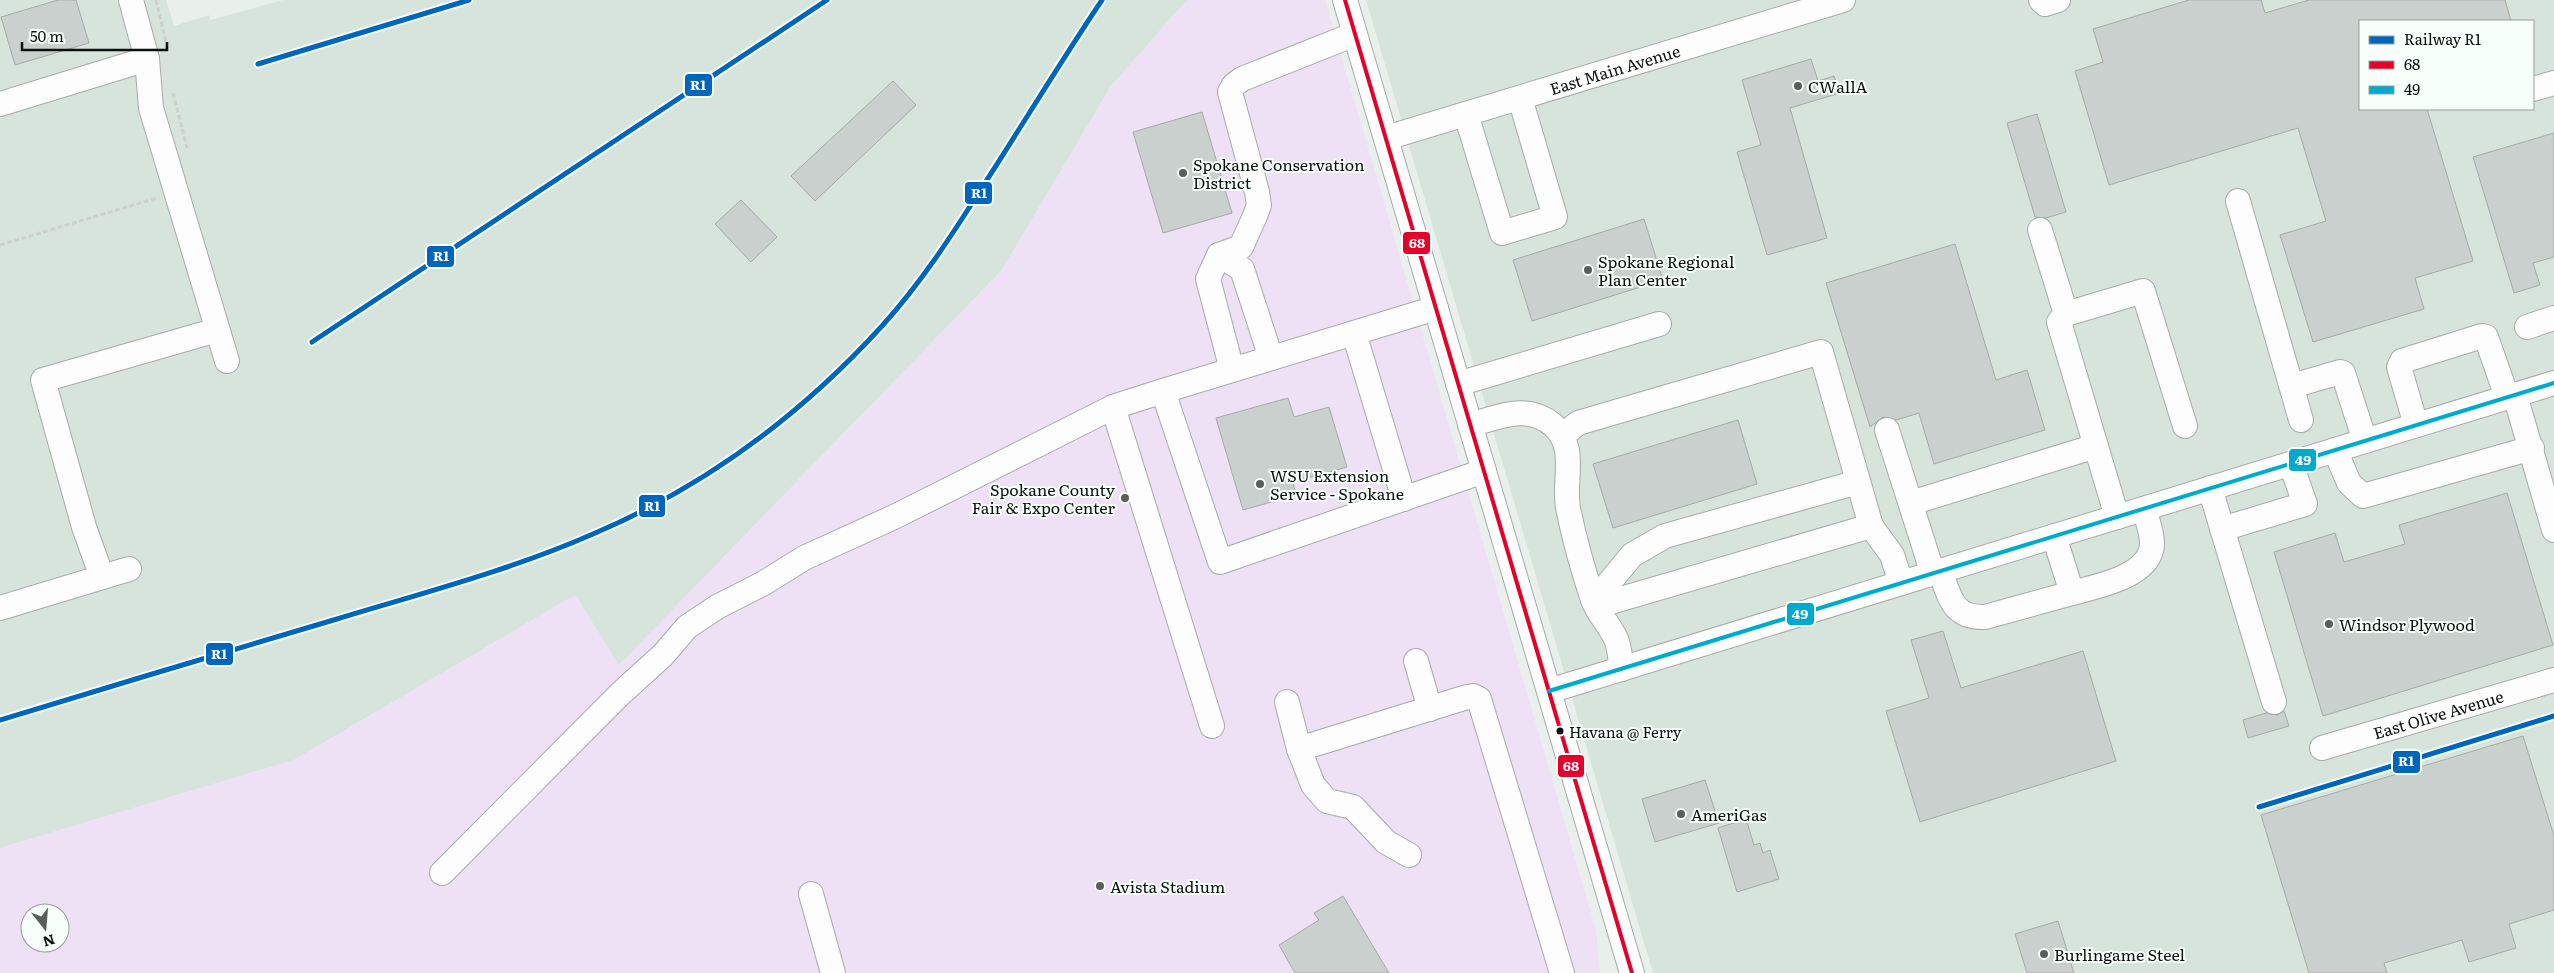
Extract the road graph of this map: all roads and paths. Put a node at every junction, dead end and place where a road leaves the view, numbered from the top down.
1 (131, 0) edge
2 (156, 0) edge
3 (1345, 0) edge
4 (1843, 0) edge
5 (2041, 0) edge
6 (2058, 0) edge
7 (1355, 34) junction
8 (157, 58) junction
9 (2554, 83) edge
10 (2534, 89) edge
11 (172, 92) dead end
12 (1520, 98) junction
13 (0, 104) edge
14 (1466, 114) junction
15 (1386, 138) junction
16 (186, 154) dead end
17 (176, 192) junction
18 (2238, 201) dead end
19 (2040, 230) dead end
20 (0, 246) edge
21 (1219, 255) junction
22 (1436, 308) junction
23 (2066, 314) junction
24 (2554, 318) edge
25 (1659, 324) dead end
26 (2527, 326) dead end
27 (218, 330) junction
28 (1354, 333) junction
29 (1271, 358) junction
30 (226, 361) dead end
31 (1232, 370) junction
32 (2554, 383) edge
33 (1458, 384) junction
34 (2292, 386) junction
35 (1163, 391) junction
36 (2511, 396) junction
37 (1113, 407) junction
38 (2301, 420) dead end
39 (1470, 425) junction
40 (2416, 425) junction
41 (2184, 426) dead end
42 (1887, 430) dead end
43 (1562, 436) junction
44 (2364, 441) junction
45 (2096, 446) junction
46 (2532, 448) junction
47 (2335, 450) junction
48 (2291, 464) junction
49 (1484, 471) junction
50 (1858, 482) junction
51 (2210, 488) junction
52 (1404, 499) junction
53 (1911, 503) junction
54 (2144, 509) junction
55 (2117, 517) junction
56 (1871, 526) junction
57 (2222, 529) junction
58 (2554, 530) edge
59 (2054, 536) junction
60 (129, 569) dead end
61 (1936, 572) junction
62 (102, 577) junction
63 (1901, 583) junction
64 (2072, 593) junction
65 (1595, 604) junction
66 (0, 608) edge
67 (1416, 661) dead end
68 (1622, 669) junction
69 (2554, 680) edge
70 (1549, 691) junction
71 (1287, 702) dead end
72 (2274, 702) dead end
73 (1430, 709) junction
74 (1212, 726) dead end
75 (2322, 748) dead end
76 (1299, 749) junction
77 (1410, 854) dead end
78 (442, 873) dead end
79 (811, 894) dead end
80 (833, 973) edge
81 (1562, 973) edge
82 (1632, 973) edge

1 - 8 street
2 - 8 path
3 - 7 street
4 - 12 street, East Main Avenue
5 - 6 street
7 - 15 street
7 - 21 street
8 - 13 street
8 - 17 street
9 - 10 street
11 - 16 path
12 - 14 street, East Main Avenue
12 - 14 street
14 - 15 street, East Main Avenue
15 - 22 street
17 - 20 path
17 - 27 street
18 - 34 street
19 - 23 street
21 - 29 street
21 - 31 street
22 - 28 street
22 - 33 street
23 - 41 street
23 - 45 street
24 - 26 street
25 - 33 street
27 - 30 street
27 - 62 street
28 - 29 street
28 - 52 street
29 - 31 street
31 - 35 street
32 - 36 street
33 - 39 street
34 - 38 street
34 - 44 street
35 - 37 street
35 - 52 street
36 - 40 street
36 - 40 street
36 - 46 street
37 - 74 street
37 - 78 street
39 - 43 street
39 - 49 street
40 - 44 street
42 - 53 street
43 - 50 street
43 - 65 street
44 - 47 street
45 - 53 street
45 - 55 street
46 - 47 street
46 - 58 street
47 - 48 street
48 - 51 street
48 - 57 street
49 - 52 street
49 - 70 street
50 - 56 street
50 - 65 street
51 - 54 street
51 - 57 street
53 - 61 street
54 - 55 street
54 - 64 street
55 - 59 street
56 - 63 street
56 - 65 street
57 - 72 street
59 - 61 street
59 - 64 street
60 - 62 street
61 - 63 street
61 - 64 street
62 - 66 street
63 - 68 street
65 - 68 street
67 - 73 street
68 - 70 street
69 - 75 street, East Olive Avenue
70 - 82 street
71 - 76 street
73 - 76 street
73 - 81 street
76 - 77 street
79 - 80 street

